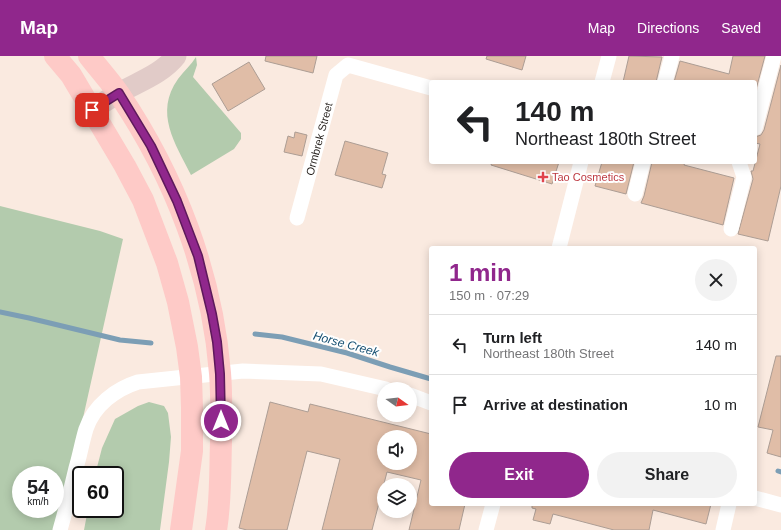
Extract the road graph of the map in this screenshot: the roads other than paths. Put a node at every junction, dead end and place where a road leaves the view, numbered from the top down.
1 (55, 56) edge
2 (89, 56) edge
3 (176, 56) edge
4 (608, 56) edge
5 (672, 56) edge
6 (774, 56) edge
7 (602, 80) edge
8 (666, 80) edge
9 (429, 87) edge
10 (119, 93) junction
11 (92, 110) junction
12 (757, 120) edge
13 (580, 164) edge
14 (643, 164) edge
15 (740, 164) edge
16 (636, 194) dead end
17 (297, 218) dead end
18 (731, 229) dead end
19 (560, 246) edge
20 (220, 374) junction
21 (191, 377) junction
22 (377, 387) edge
23 (417, 398) edge
24 (429, 402) edge
25 (757, 499) edge
26 (781, 505) edge
27 (492, 506) edge
28 (729, 506) edge
29 (60, 530) edge
30 (181, 530) edge
31 (216, 530) edge
32 (486, 530) edge
33 (723, 530) edge

1 - 11 main road
2 - 10 main road
3 - 10 street
4 - 7 street
5 - 8 street
6 - 12 street
9 - 17 street, Ormbrek Street
10 - 11 street
10 - 20 main road
11 - 21 main road
13 - 19 street
14 - 16 street
15 - 18 street
20 - 21 street
20 - 22 street
20 - 31 main road
21 - 29 street
21 - 30 main road
23 - 24 street
25 - 26 street
27 - 32 street
28 - 33 street

